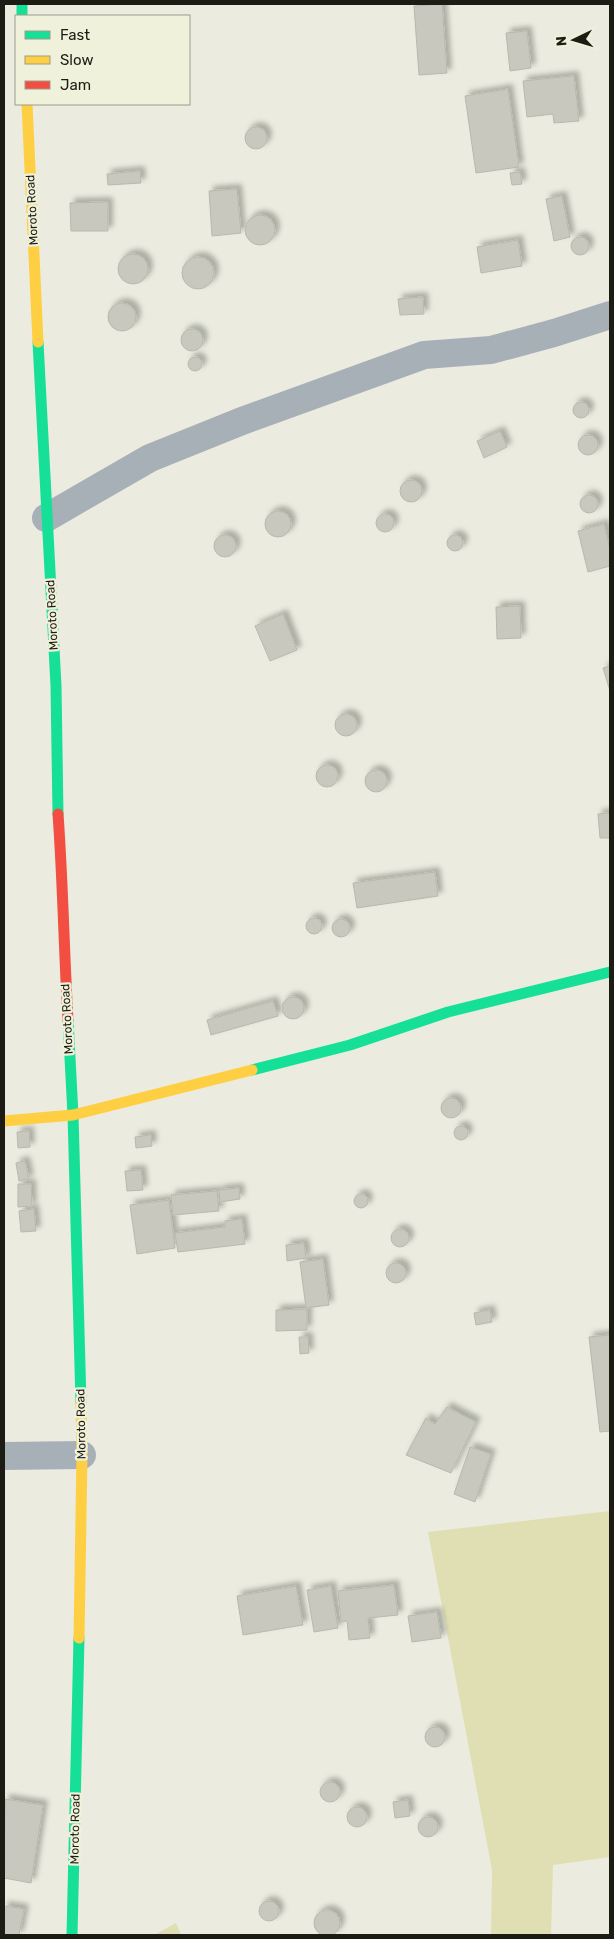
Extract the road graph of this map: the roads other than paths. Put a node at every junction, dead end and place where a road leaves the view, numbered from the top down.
1 (27, 105) edge
2 (610, 314) edge
3 (46, 518) junction
4 (610, 972) edge
5 (73, 1115) junction
6 (4, 1121) edge
7 (82, 1455) junction
8 (4, 1456) edge
9 (72, 1935) edge

1 - 3 main road, Moroto Road
2 - 3 street
3 - 5 main road, Moroto Road
4 - 5 main road
5 - 6 main road
5 - 7 main road, Moroto Road
7 - 8 street
7 - 9 main road, Moroto Road

